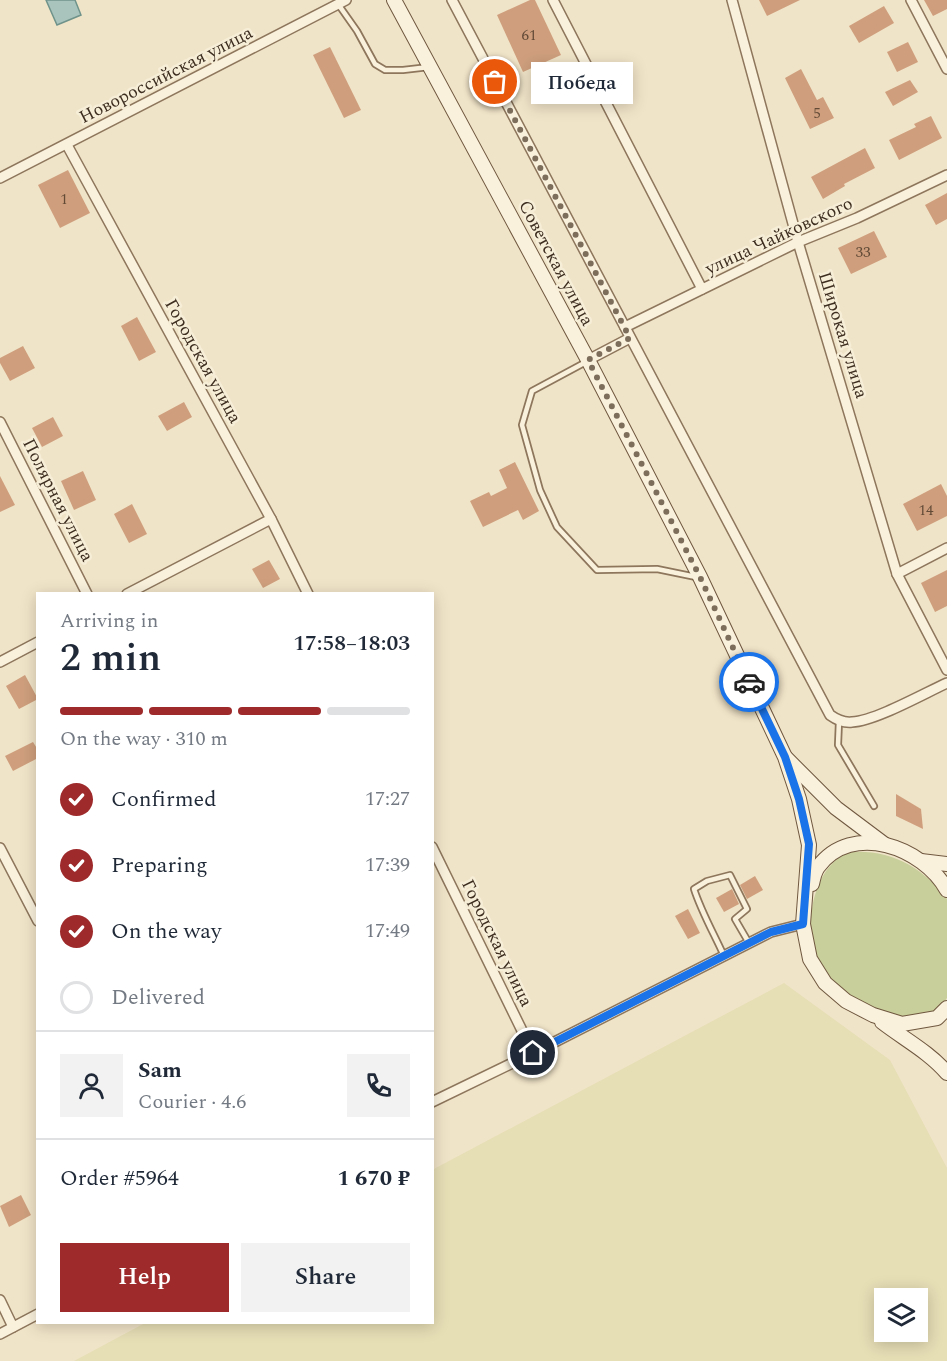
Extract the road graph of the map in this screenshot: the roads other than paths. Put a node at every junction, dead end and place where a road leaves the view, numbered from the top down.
1 (394, 0) edge
2 (452, 0) edge
3 (553, 0) edge
4 (732, 0) edge
5 (911, 0) edge
6 (342, 2) edge
7 (430, 67) junction
8 (947, 69) edge
9 (67, 145) junction
10 (947, 175) edge
11 (0, 178) edge
12 (798, 242) junction
13 (702, 289) junction
14 (625, 327) junction
15 (630, 338) junction
16 (588, 360) junction
17 (0, 422) edge
18 (271, 519) junction
19 (947, 548) edge
20 (897, 574) junction
21 (700, 577) junction
22 (86, 592) edge
23 (131, 592) edge
24 (307, 592) edge
25 (36, 643) edge
26 (0, 662) edge
27 (947, 670) edge
28 (947, 683) edge
29 (839, 721) junction
30 (785, 757) junction
31 (874, 806) dead end
32 (884, 844) junction
33 (0, 849) edge
34 (434, 852) edge
35 (921, 861) junction
36 (947, 864) edge
37 (947, 890) edge
38 (805, 903) junction
39 (36, 917) edge
40 (803, 924) junction
41 (749, 943) junction
42 (724, 956) junction
43 (947, 1008) edge
44 (873, 1015) junction
45 (533, 1053) junction
46 (947, 1073) edge
47 (434, 1101) edge
48 (0, 1300) edge
49 (36, 1315) edge
50 (13, 1327) junction
51 (0, 1334) edge

1 - 7 main road, Советская улица
2 - 14 street
3 - 13 street
4 - 12 street, Широкая улица
5 - 8 street
6 - 7 lane
6 - 9 street, Новороссийская улица
7 - 16 main road, Советская улица
9 - 11 street, Новороссийская улица
9 - 18 street, Городская улица
10 - 12 street, улица Чайковского
12 - 13 street, улица Чайковского
12 - 20 street, Широкая улица
13 - 14 street, улица Чайковского
14 - 15 street
15 - 16 street
15 - 29 street
16 - 21 main road, Советская улица
16 - 21 lane
17 - 22 street, Полярная улица
18 - 23 street
18 - 24 street, Городская улица
19 - 20 street
20 - 27 street, Широкая улица
21 - 30 main road, Советская улица
25 - 26 street
28 - 29 street
29 - 31 lane
30 - 32 main road
30 - 38 main road
32 - 35 main road
32 - 38 main road
33 - 39 street
34 - 45 street, Городская улица
35 - 36 main road
35 - 37 main road
38 - 40 main road
40 - 41 street
40 - 44 main road
41 - 42 street
41 - 42 lane
42 - 45 street
43 - 44 main road
44 - 46 main road
45 - 47 street
48 - 50 street
49 - 50 street
50 - 51 street

